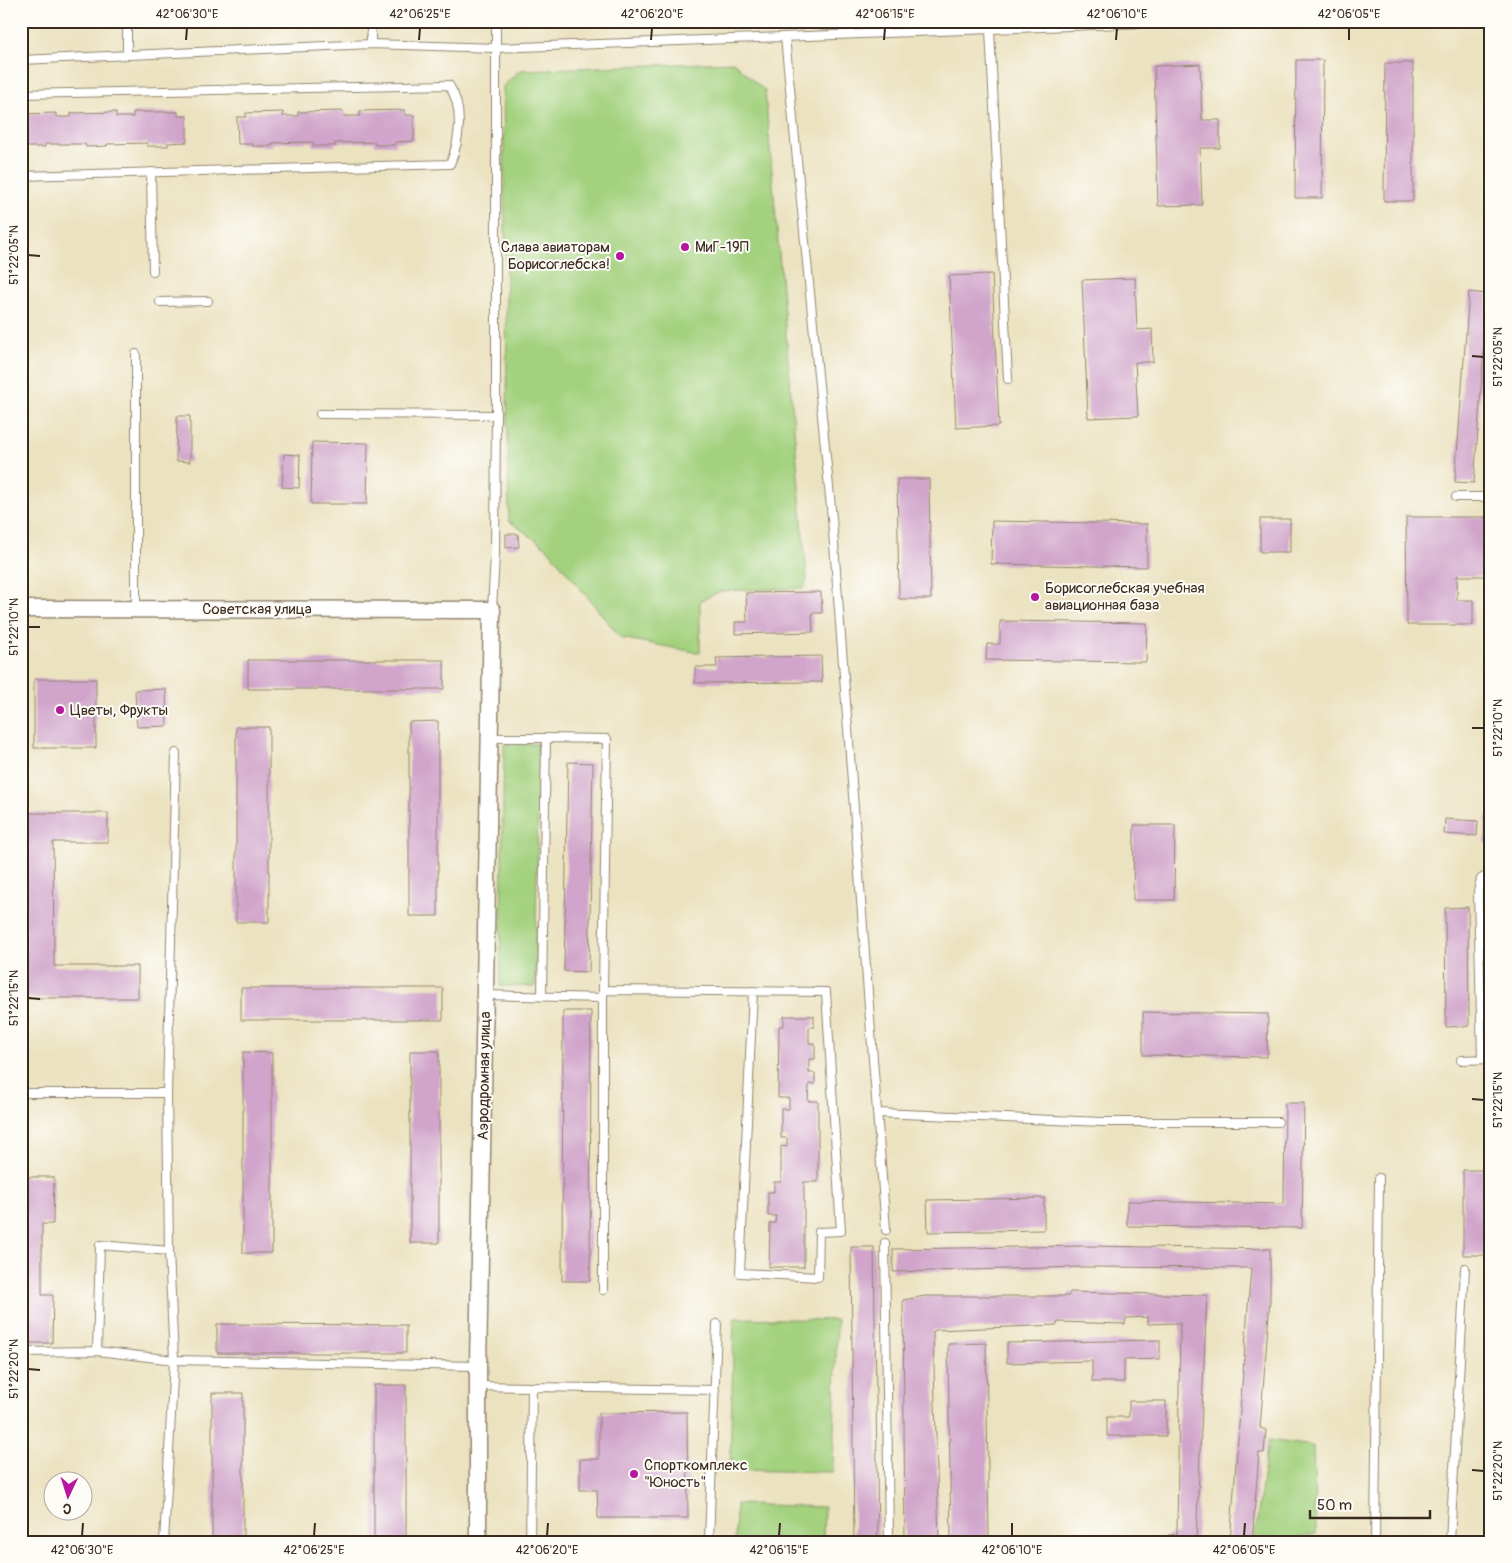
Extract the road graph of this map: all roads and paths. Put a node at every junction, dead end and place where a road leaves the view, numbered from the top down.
1 (127, 21) edge
2 (371, 21) edge
3 (496, 21) edge
4 (1202, 21) edge
5 (1058, 24) edge
6 (990, 30) junction
7 (785, 37) junction
8 (371, 44) junction
9 (496, 48) junction
10 (127, 55) junction
11 (21, 60) edge
12 (21, 94) edge
13 (151, 172) junction
14 (21, 176) edge
15 (153, 271) dead end
16 (208, 301) dead end
17 (160, 302) dead end
18 (136, 354) dead end
19 (1008, 379) dead end
20 (320, 414) dead end
21 (496, 415) junction
22 (1456, 497) dead end
23 (1491, 498) edge
24 (21, 608) edge
25 (136, 609) junction
26 (492, 610) junction
27 (489, 738) junction
28 (546, 738) junction
29 (176, 753) dead end
30 (1491, 873) edge
31 (753, 991) junction
32 (603, 994) junction
33 (485, 995) junction
34 (542, 996) junction
35 (1491, 1058) edge
36 (1482, 1059) junction
37 (1462, 1060) dead end
38 (21, 1093) edge
39 (167, 1093) junction
40 (877, 1112) junction
41 (1278, 1122) dead end
42 (1379, 1178) dead end
43 (886, 1230) dead end
44 (885, 1243) dead end
45 (169, 1251) junction
46 (1464, 1268) dead end
47 (603, 1290) dead end
48 (717, 1324) dead end
49 (97, 1351) junction
50 (21, 1352) edge
51 (174, 1360) junction
52 (478, 1366) junction
53 (478, 1386) junction
54 (532, 1387) junction
55 (715, 1390) junction
56 (1491, 1539) edge
57 (478, 1541) edge
58 (164, 1542) edge
59 (530, 1542) edge
60 (547, 1542) edge
61 (709, 1542) edge
62 (889, 1542) edge
63 (1375, 1542) edge
64 (1450, 1542) edge
65 (1484, 1542) edge

1 - 10 lane
2 - 8 lane
3 - 9 lane
4 - 5 lane
5 - 6 lane
6 - 7 lane
6 - 19 lane
7 - 9 lane
7 - 40 lane
8 - 9 lane
8 - 10 lane
9 - 21 lane
10 - 11 lane
12 - 13 lane
13 - 14 lane
13 - 15 lane
16 - 17 lane
18 - 25 lane
20 - 21 lane
21 - 26 lane
22 - 23 lane
24 - 25 street, Советская улица
25 - 26 street, Советская улица
26 - 27 street, Аэродромная улица
27 - 28 lane
27 - 33 street, Аэродромная улица
28 - 32 lane
28 - 34 lane
29 - 39 lane
30 - 36 lane
31 - 31 lane
31 - 32 lane
32 - 34 lane
32 - 47 lane
33 - 34 lane
33 - 52 street, Аэродромная улица
35 - 36 lane
36 - 37 lane
38 - 39 lane
39 - 45 lane
40 - 41 lane
40 - 43 lane
42 - 63 lane
44 - 62 lane
45 - 49 lane
45 - 51 lane
46 - 64 lane
48 - 55 lane
49 - 50 lane
49 - 51 lane
51 - 52 lane
51 - 58 lane
52 - 53 street, Аэродромная улица
53 - 54 lane
53 - 57 street, Аэродромная улица
54 - 55 lane
54 - 59 lane
55 - 61 lane
56 - 65 lane
57 - 59 lane
59 - 60 lane

